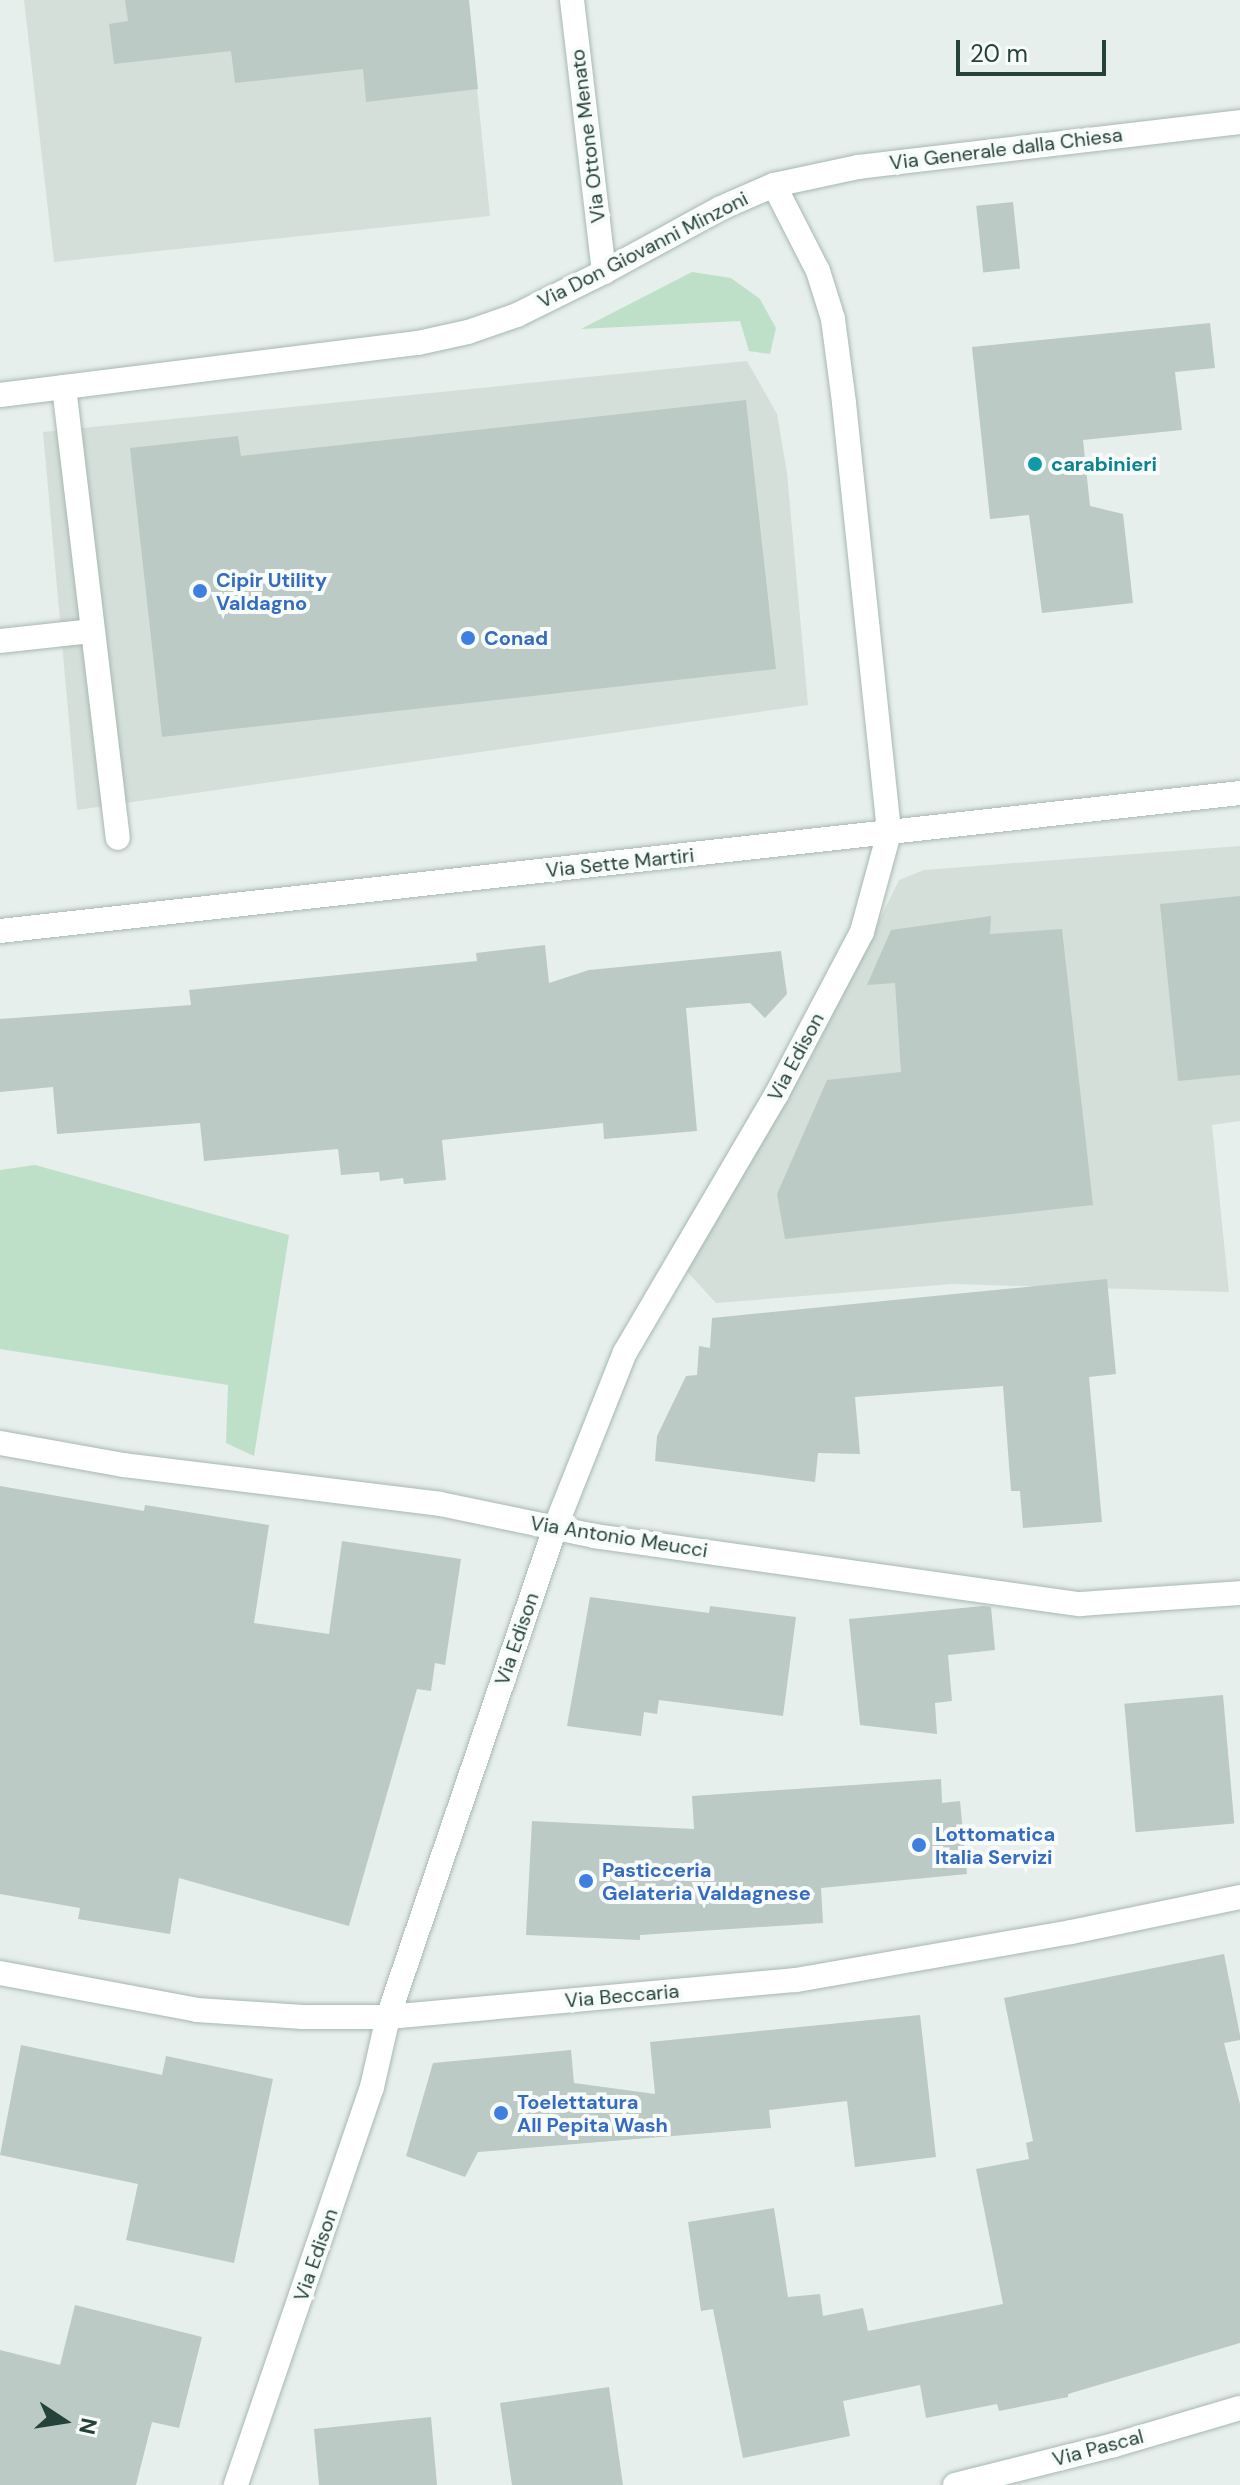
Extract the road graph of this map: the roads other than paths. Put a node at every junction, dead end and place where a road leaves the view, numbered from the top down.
1 (572, 0) edge
2 (1240, 122) edge
3 (774, 185) junction
4 (604, 272) junction
5 (64, 387) junction
6 (0, 395) edge
7 (92, 631) junction
8 (0, 641) edge
9 (1240, 793) edge
10 (889, 833) junction
11 (118, 838) dead end
12 (0, 931) edge
13 (0, 1443) edge
14 (555, 1528) junction
15 (1240, 1593) edge
16 (1240, 1897) edge
17 (0, 1973) edge
18 (388, 2017) junction
19 (1240, 2408) edge
20 (236, 2485) edge
21 (955, 2485) edge

1 - 4 street, Via Ottone Menato
2 - 3 street, Via Generale dalla Chiesa
3 - 4 street, Via Don Giovanni Minzoni
3 - 10 street
4 - 5 street, Via Don Giovanni Minzoni
5 - 6 street, Via Don Giovanni Minzoni
5 - 7 street
7 - 8 street
7 - 11 street
9 - 10 street, Via Sette Martiri
10 - 12 street, Via Sette Martiri
10 - 14 street, Via Edison
13 - 14 street, Via Antonio Meucci
14 - 15 street, Via Antonio Meucci
14 - 18 street, Via Edison
16 - 18 street, Via Beccaria
17 - 18 street, Via Beccaria
18 - 20 street, Via Edison
19 - 21 street, Via Pascal

